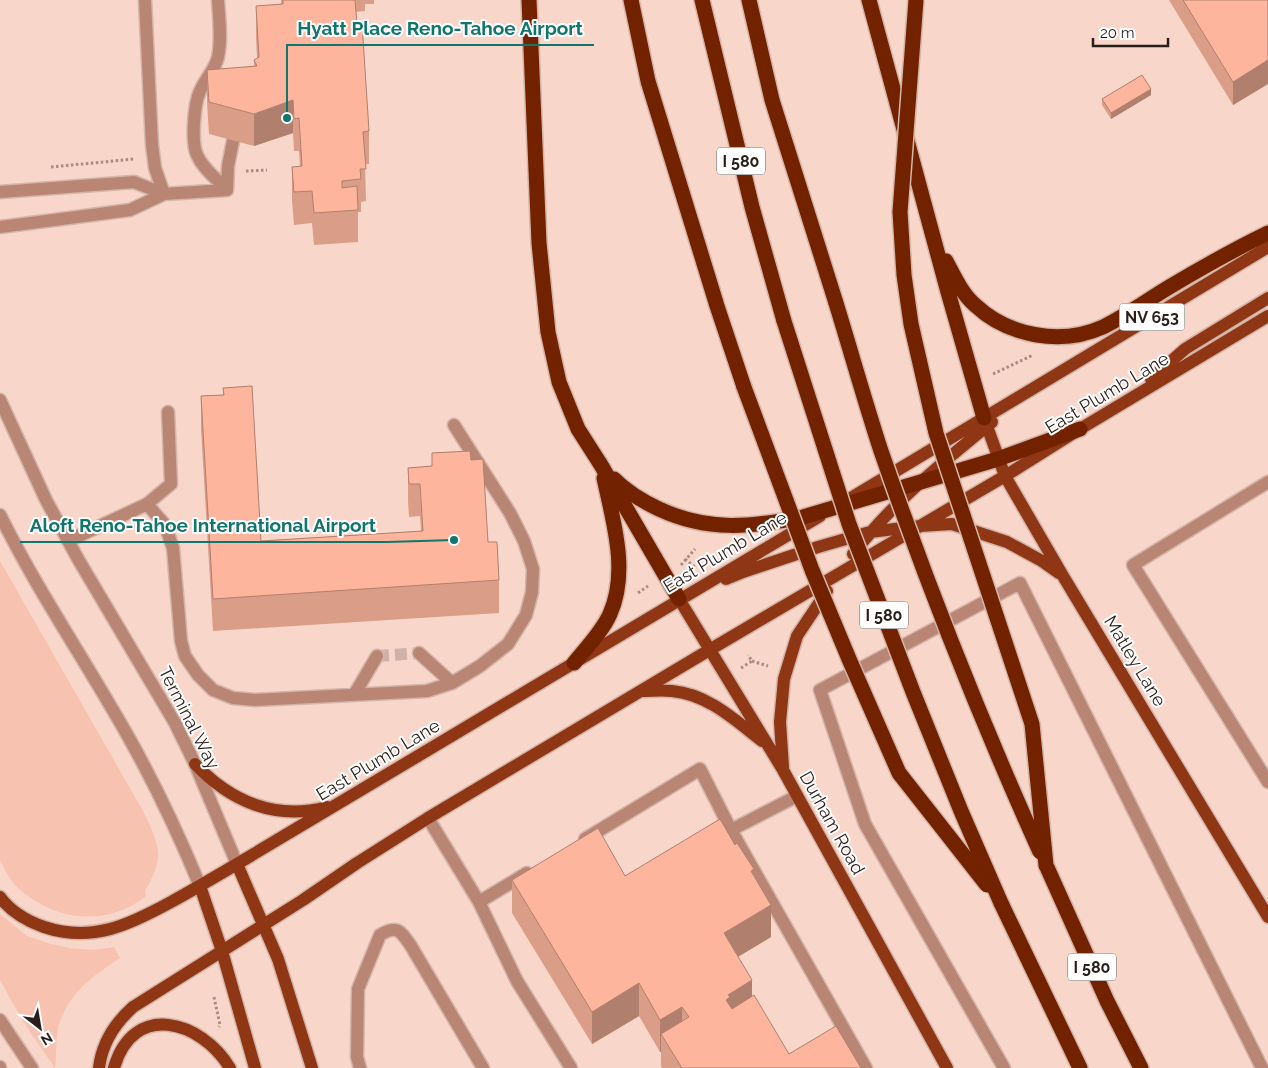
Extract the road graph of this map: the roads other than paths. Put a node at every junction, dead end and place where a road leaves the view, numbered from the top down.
1 (144, 0) edge
2 (218, 0) edge
3 (529, 0) edge
4 (631, 0) edge
5 (702, 0) edge
6 (749, 0) edge
7 (869, 0) edge
8 (916, 0) edge
9 (233, 141) edge
10 (227, 190) junction
11 (0, 192) edge
12 (164, 194) junction
13 (0, 227) edge
14 (931, 228) junction
15 (1268, 233) edge
16 (1268, 247) edge
17 (1268, 298) edge
18 (1268, 316) edge
19 (1129, 399) junction
20 (0, 400) edge
21 (168, 412) dead end
22 (986, 422) junction
23 (454, 426) dead end
24 (1080, 429) junction
25 (998, 459) junction
26 (601, 465) junction
27 (1006, 476) junction
28 (1268, 482) edge
29 (918, 483) junction
30 (147, 504) junction
31 (836, 506) junction
32 (0, 515) edge
33 (920, 526) junction
34 (870, 532) junction
35 (68, 540) junction
36 (837, 575) junction
37 (1063, 576) junction
38 (679, 600) junction
39 (711, 649) junction
40 (419, 653) dead end
41 (377, 656) dead end
42 (574, 663) junction
43 (452, 683) junction
44 (639, 692) junction
45 (354, 695) junction
46 (768, 746) junction
47 (195, 764) junction
48 (783, 770) junction
49 (1268, 782) edge
50 (797, 796) junction
51 (339, 803) junction
52 (428, 818) junction
53 (731, 830) junction
54 (575, 844) edge
55 (237, 864) junction
56 (542, 864) edge
57 (1046, 865) junction
58 (200, 886) junction
59 (0, 898) edge
60 (479, 902) junction
61 (1002, 903) junction
62 (1266, 908) edge
63 (264, 924) junction
64 (222, 951) junction
65 (0, 1020) edge
66 (32, 1068) edge
67 (99, 1068) edge
68 (114, 1068) edge
69 (230, 1068) edge
70 (255, 1068) edge
71 (312, 1068) edge
72 (360, 1068) edge
73 (483, 1068) edge
74 (571, 1068) edge
75 (866, 1068) edge
76 (947, 1068) edge
77 (1004, 1068) edge
78 (1080, 1068) edge
79 (1141, 1068) edge
80 (1262, 1068) edge

1 - 12 street
2 - 10 street
3 - 26 highway
4 - 61 highway, bridge
5 - 61 highway, I 580, bridge
6 - 57 highway, I 580, bridge
7 - 14 highway
8 - 57 highway, bridge
9 - 10 street
10 - 12 street
11 - 12 street
12 - 13 street
14 - 15 highway
14 - 22 highway
16 - 22 main road, East Plumb Lane / NV 653
17 - 19 main road
18 - 19 main road, East Plumb Lane
19 - 24 main road, East Plumb Lane
20 - 35 street, Terminal Way
21 - 30 street
22 - 25 main road, Matley Lane
22 - 29 main road
22 - 31 main road, East Plumb Lane / NV 653
23 - 43 street
24 - 25 highway
24 - 27 main road, East Plumb Lane
25 - 27 main road, Matley Lane
25 - 29 highway
26 - 31 highway
26 - 38 highway
26 - 42 highway
27 - 33 main road, East Plumb Lane
27 - 37 main road, Matley Lane
28 - 49 street
29 - 31 highway
29 - 34 main road
30 - 35 street
30 - 45 street
31 - 38 main road, East Plumb Lane / NV 653
32 - 58 street
33 - 34 main road
33 - 36 main road, East Plumb Lane
33 - 37 main road
34 - 36 main road
34 - 38 main road
35 - 47 street, Terminal Way
36 - 39 main road, East Plumb Lane
36 - 48 main road
37 - 62 main road, Matley Lane
38 - 39 main road, Durham Road
38 - 42 main road, East Plumb Lane / NV 653
39 - 44 main road, East Plumb Lane
39 - 46 main road, Durham Road
40 - 43 street
41 - 45 street
42 - 51 main road, East Plumb Lane / NV 653
43 - 45 street
44 - 46 main road
44 - 52 main road, East Plumb Lane
46 - 48 main road, Durham Road
47 - 51 main road
47 - 55 street, Terminal Way
48 - 50 main road, Durham Road
50 - 53 street
50 - 76 main road, Durham Road
51 - 55 main road, East Plumb Lane / NV 653
52 - 60 street
52 - 63 main road, East Plumb Lane
53 - 54 street
53 - 75 street
55 - 58 main road, East Plumb Lane / NV 653
55 - 63 main road, Terminal Way
56 - 60 street
57 - 79 highway, I 580
58 - 59 main road, East Plumb Lane
58 - 64 main road
60 - 74 street
61 - 78 highway, I 580
63 - 64 main road, East Plumb Lane
63 - 71 main road, Terminal Way
64 - 67 main road, East Plumb Lane
64 - 70 main road
65 - 66 street
68 - 69 main road
72 - 73 street
77 - 80 street

